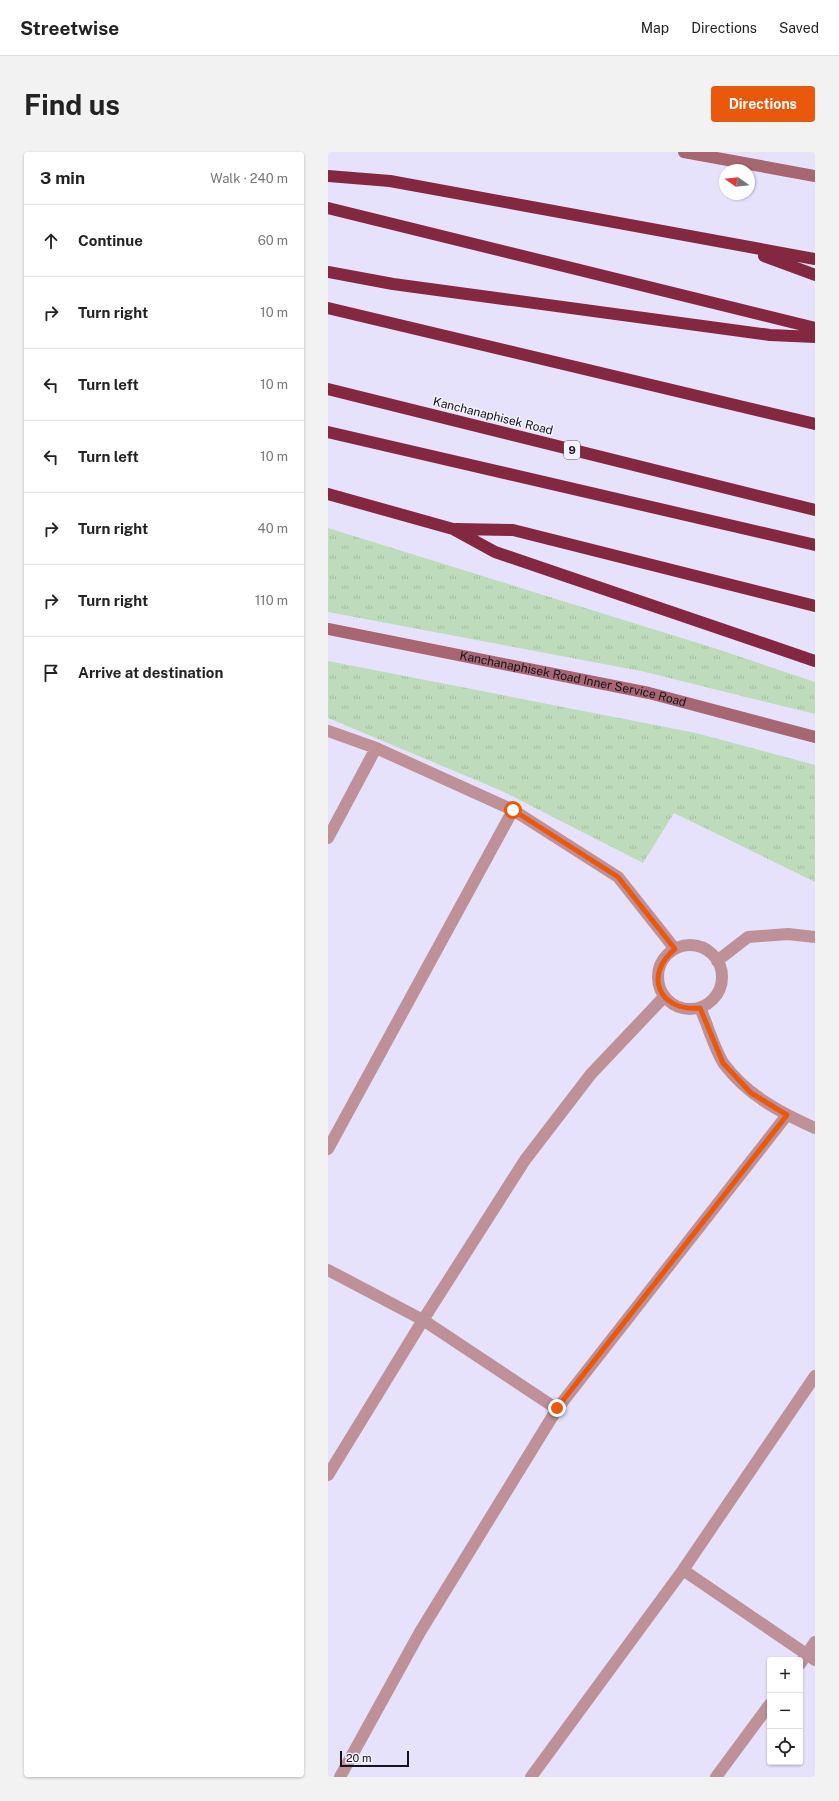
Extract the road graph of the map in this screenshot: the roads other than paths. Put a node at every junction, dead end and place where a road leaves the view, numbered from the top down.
1 (684, 152) edge
2 (328, 176) edge
3 (815, 176) edge
4 (328, 208) edge
5 (734, 245) junction
6 (815, 259) edge
7 (328, 272) edge
8 (815, 275) edge
9 (328, 308) edge
10 (815, 328) edge
11 (815, 337) edge
12 (328, 389) edge
13 (815, 424) edge
14 (328, 432) edge
15 (328, 494) edge
16 (815, 510) edge
17 (453, 529) junction
18 (815, 545) edge
19 (815, 606) edge
20 (328, 629) edge
21 (815, 661) edge
22 (328, 731) edge
23 (815, 737) edge
24 (376, 748) junction
25 (513, 810) junction
26 (328, 838) edge
27 (815, 937) edge
28 (675, 949) junction
29 (717, 961) junction
30 (664, 996) junction
31 (700, 1008) junction
32 (787, 1115) junction
33 (815, 1128) edge
34 (328, 1149) edge
35 (328, 1270) edge
36 (423, 1320) junction
37 (815, 1376) edge
38 (557, 1408) junction
39 (328, 1475) edge
40 (683, 1570) junction
41 (815, 1642) edge
42 (807, 1659) edge
43 (767, 1708) edge
44 (340, 1777) edge
45 (530, 1777) edge
46 (716, 1777) edge

1 - 3 main road
2 - 5 highway
4 - 10 highway
5 - 6 highway
5 - 8 highway
7 - 11 highway
9 - 13 highway
12 - 16 highway, Kanchanaphisek Road / 9
14 - 18 highway
15 - 17 highway
17 - 19 highway
17 - 21 highway
20 - 23 main road, Kanchanaphisek Road Inner Service Road
22 - 24 street
24 - 25 street
24 - 26 street
25 - 28 street
25 - 34 street
27 - 29 street
28 - 29 street
28 - 30 street
29 - 31 street
30 - 31 street
30 - 36 street
31 - 32 street
32 - 33 street
32 - 38 street
35 - 36 street
36 - 38 street
36 - 39 street
37 - 40 street
38 - 44 street
40 - 42 street
40 - 45 street
41 - 42 street
43 - 46 street

